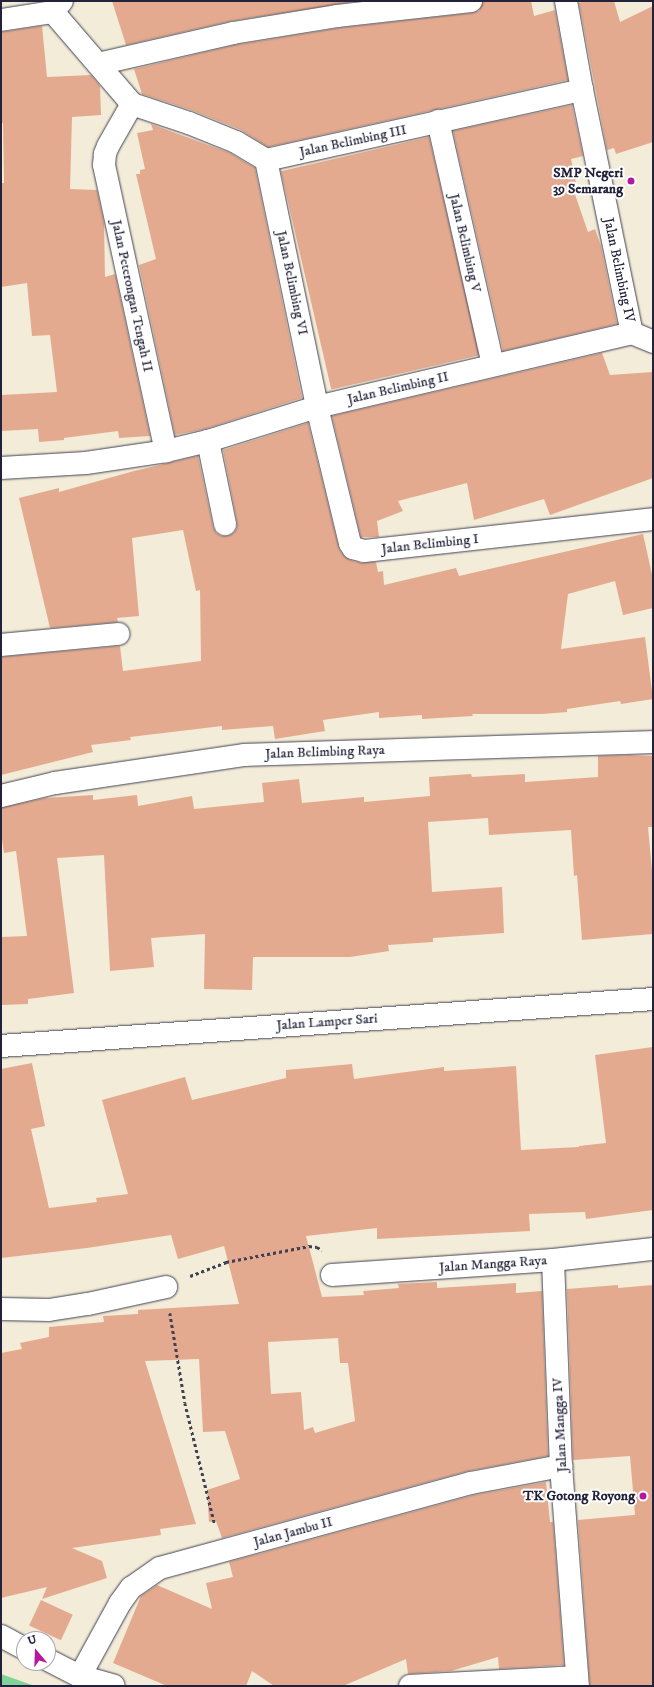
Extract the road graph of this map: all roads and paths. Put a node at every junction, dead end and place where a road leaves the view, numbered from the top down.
1 (471, 1) edge
2 (566, 1) edge
3 (58, 7) edge
4 (1, 20) edge
5 (98, 64) junction
6 (582, 90) junction
7 (132, 104) junction
8 (438, 121) junction
9 (266, 160) junction
10 (632, 333) junction
11 (653, 342) edge
12 (493, 365) junction
13 (317, 407) junction
14 (208, 441) junction
15 (166, 450) junction
16 (1, 468) edge
17 (653, 519) edge
18 (225, 524) dead end
19 (118, 634) dead end
20 (1, 645) edge
21 (653, 742) edge
22 (1, 796) edge
23 (653, 999) edge
24 (1, 1046) edge
25 (653, 1249) edge
26 (553, 1260) junction
27 (340, 1274) joint
28 (166, 1287) junction
29 (1, 1309) edge
30 (561, 1466) junction
31 (223, 1551) junction
32 (1, 1636) edge
33 (16, 1644) edge
34 (56, 1664) edge
35 (80, 1676) junction
36 (577, 1682) edge
37 (110, 1686) edge
38 (410, 1686) edge

1 - 5 street
2 - 6 street, Jalan Belimbing IV
3 - 4 street
3 - 5 street
5 - 7 street
6 - 8 street, Jalan Belimbing III
6 - 10 street, Jalan Belimbing IV
7 - 9 street
7 - 15 street, Jalan Peterongan Tengah II
8 - 9 street, Jalan Belimbing III
8 - 12 street, Jalan Belimbing V
9 - 13 street, Jalan Belimbing VI
10 - 11 street
10 - 12 street, Jalan Belimbing II
12 - 13 street, Jalan Belimbing II
13 - 14 street, Jalan Belimbing II
13 - 17 street, Jalan Belimbing I
14 - 15 street, Jalan Belimbing II
14 - 18 street
15 - 16 street
19 - 20 street
21 - 22 street, Jalan Belimbing Raya
23 - 24 street, Jalan Lamper Sari
25 - 26 street, Jalan Mangga Raya
26 - 27 street, Jalan Mangga Raya
26 - 30 street, Jalan Mangga IV
27 - 28 path
28 - 29 street
28 - 31 path
30 - 31 street, Jalan Jambu II
30 - 36 street, Jalan Mangga IV
31 - 35 street, Jalan Jambu II
32 - 33 street
34 - 35 street
35 - 37 street
36 - 38 street

